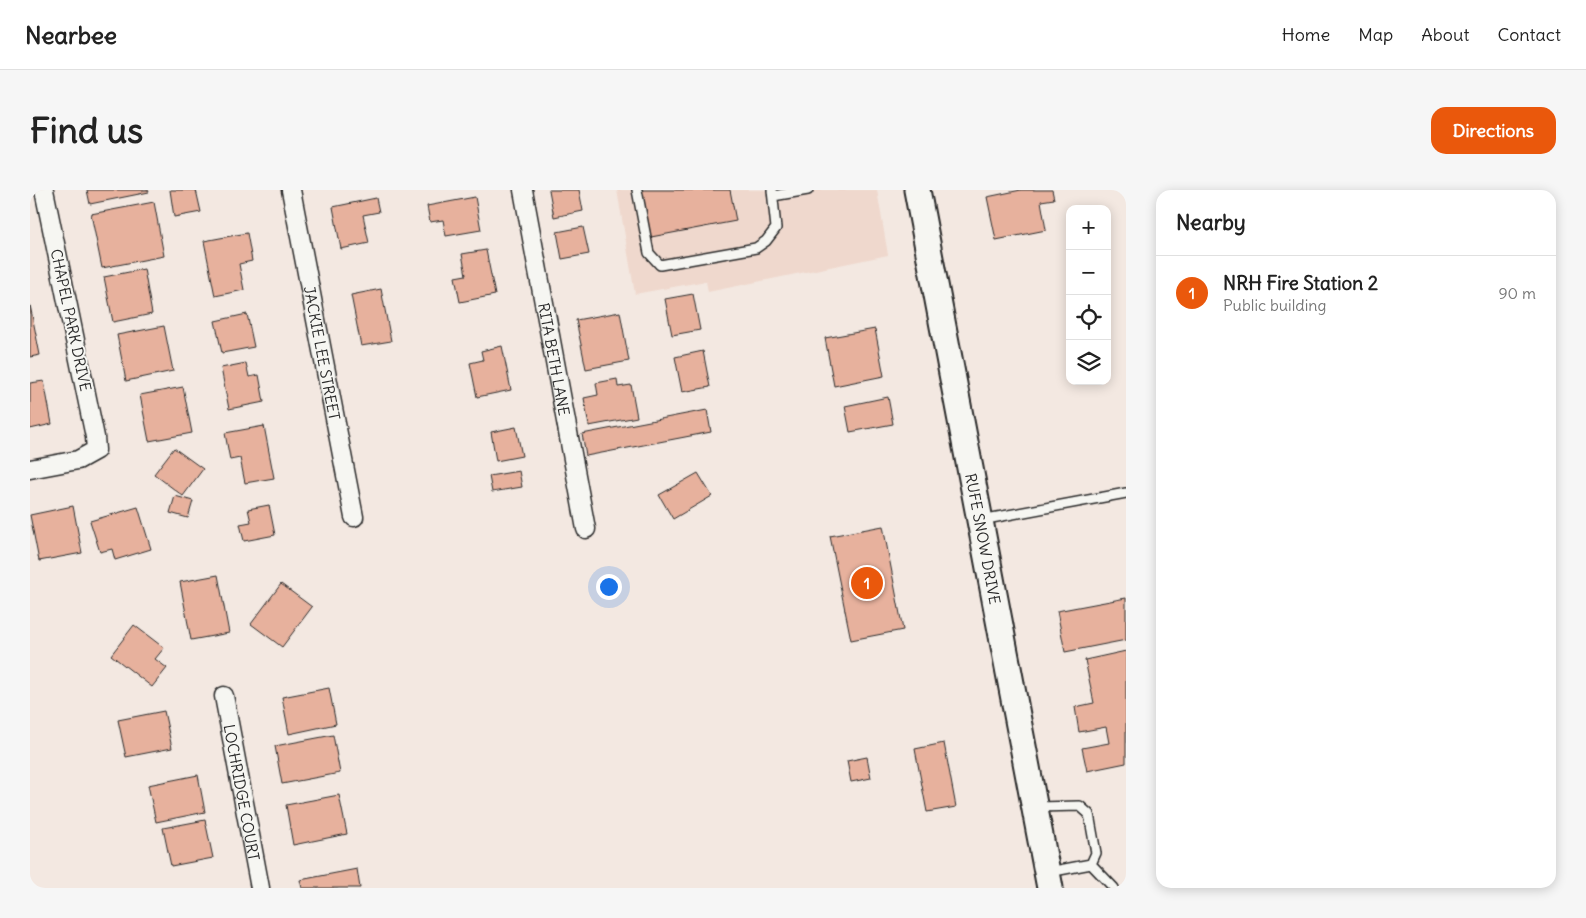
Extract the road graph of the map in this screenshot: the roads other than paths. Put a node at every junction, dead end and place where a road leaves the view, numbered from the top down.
1 (44, 190) edge
2 (291, 190) edge
3 (523, 190) edge
4 (636, 190) edge
5 (808, 190) edge
6 (917, 190) edge
7 (773, 193) edge
8 (30, 469) edge
9 (1126, 493) edge
10 (354, 518) dead end
11 (980, 521) junction
12 (586, 529) dead end
13 (224, 696) dead end
14 (1034, 807) junction
15 (1090, 864) junction
16 (1048, 880) edge
17 (260, 888) edge
18 (1114, 888) edge

1 - 8 street, CHAPEL PARK DRIVE
2 - 10 street, JACKIE LEE STREET
3 - 12 street, RITA BETH LANE
4 - 7 lane
5 - 7 lane
6 - 11 main road, RUFE SNOW DRIVE
9 - 11 lane
11 - 14 main road, RUFE SNOW DRIVE
13 - 17 street, LOCHRIDGE COURT
14 - 15 lane
14 - 16 main road, RUFE SNOW DRIVE
15 - 16 lane
15 - 18 lane

